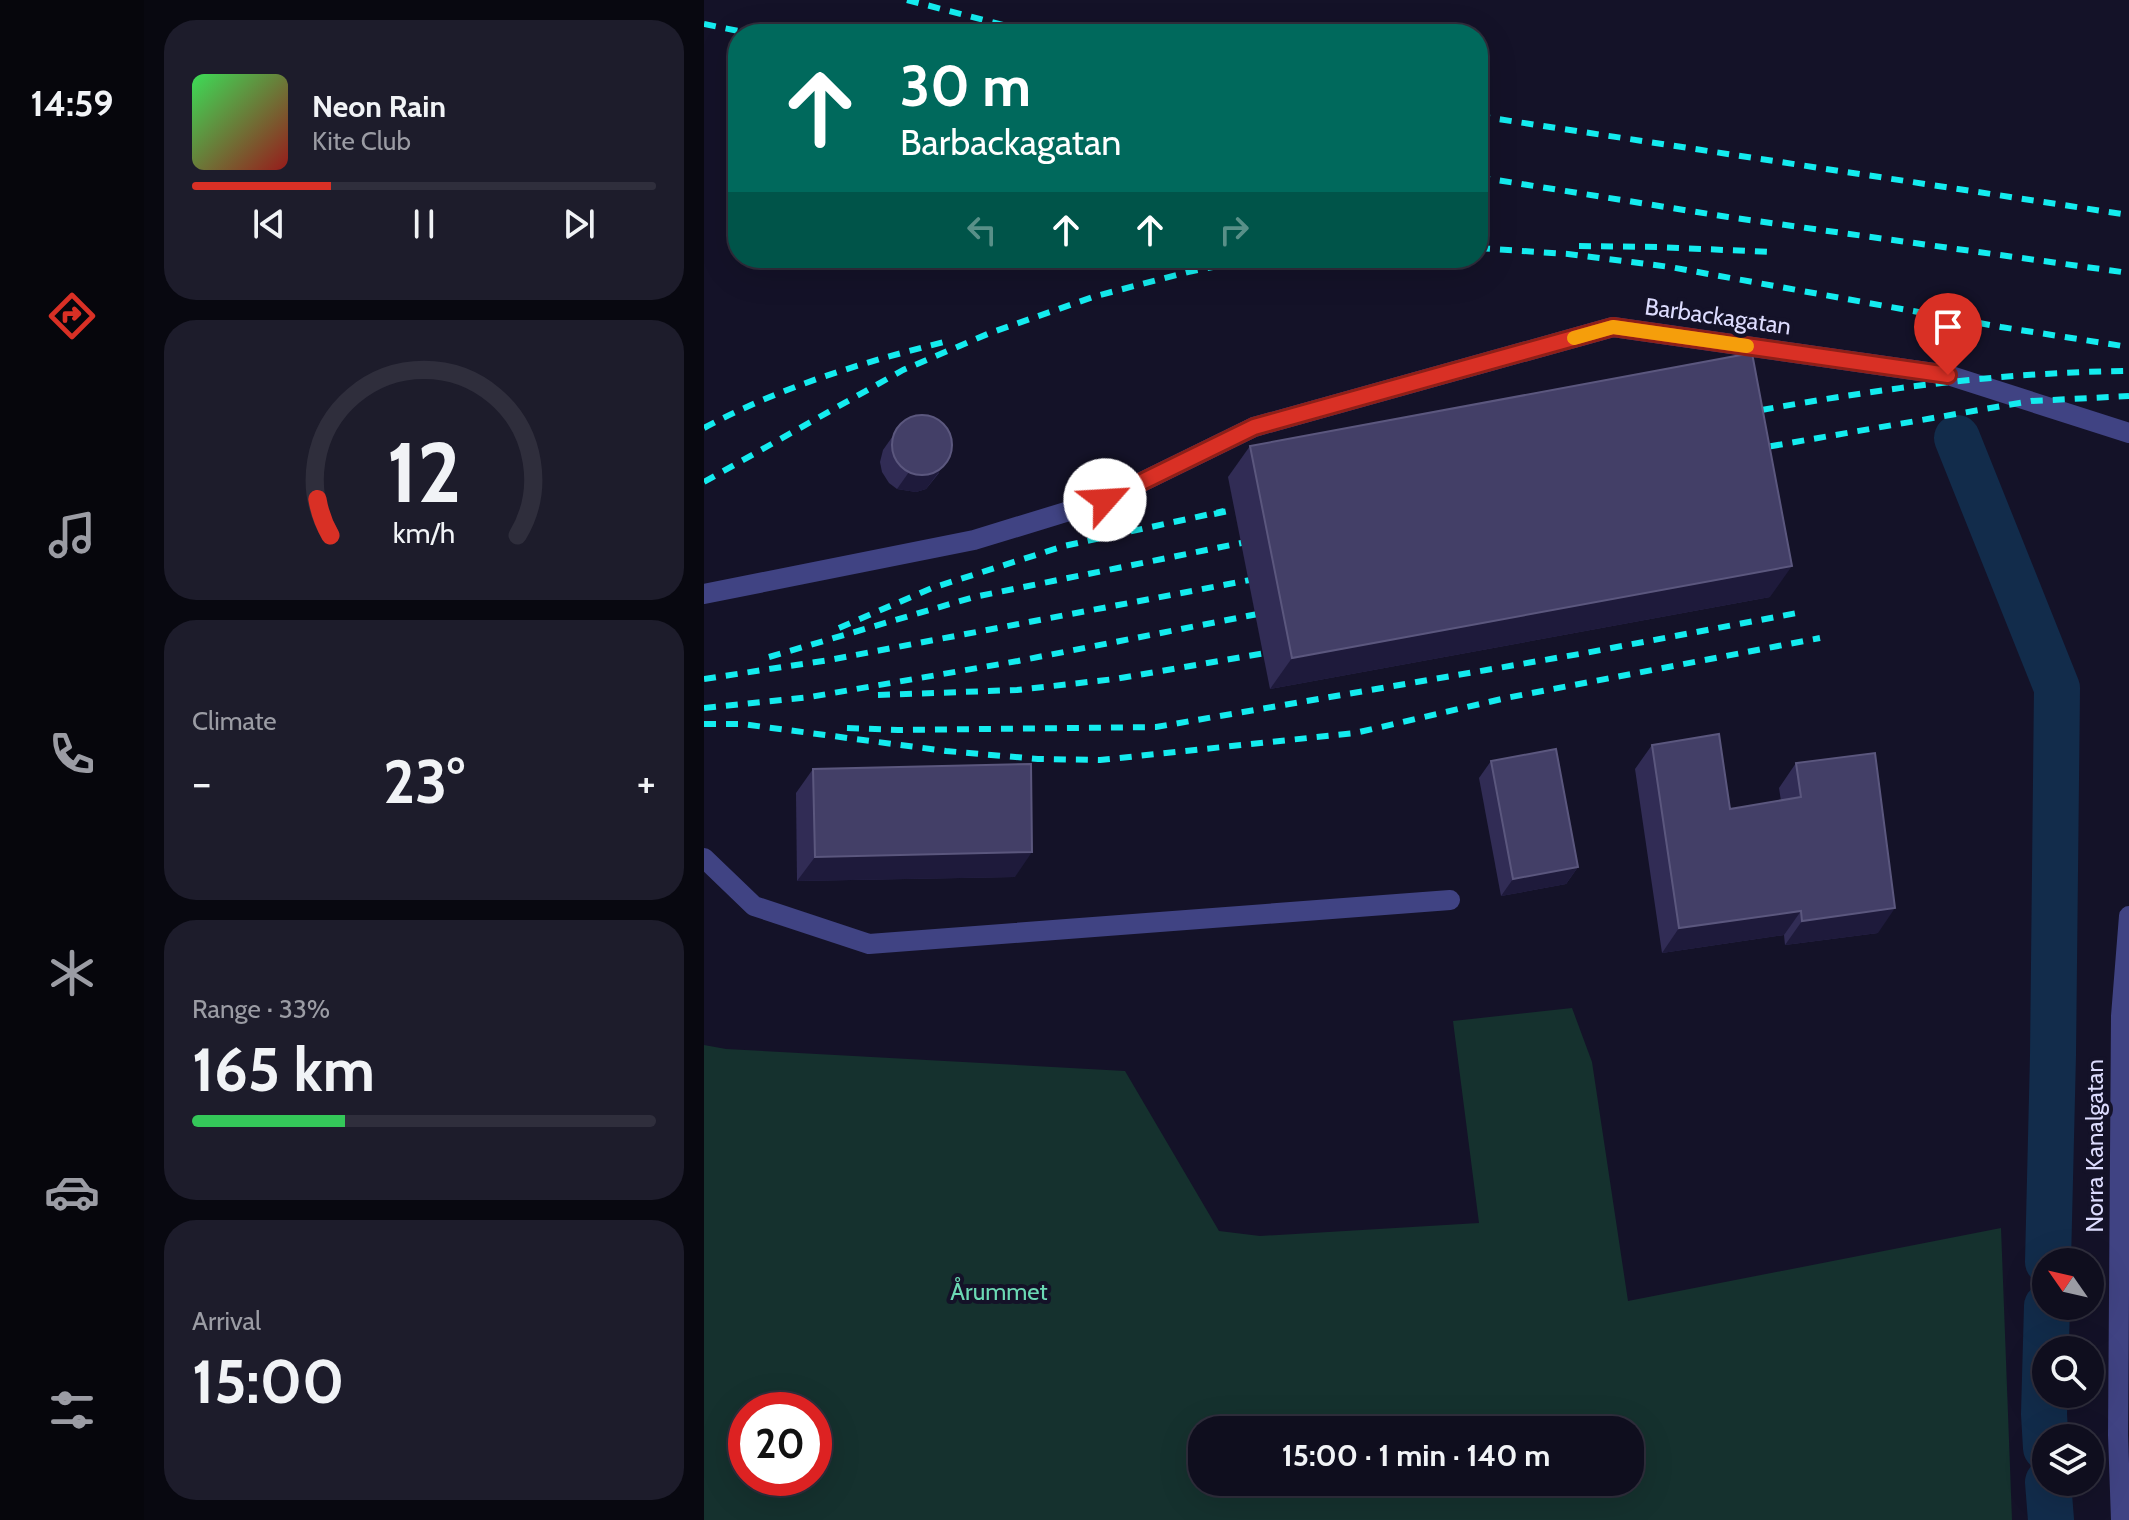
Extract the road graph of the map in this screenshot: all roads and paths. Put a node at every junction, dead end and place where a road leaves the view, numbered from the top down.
1 (2129, 433) edge
2 (704, 594) edge
3 (704, 858) edge
4 (1450, 900) dead end
5 (2129, 916) edge
6 (2121, 1520) edge

1 - 2 street, Barbackagatan
3 - 4 street
5 - 6 street, Norra Kanalgatan

